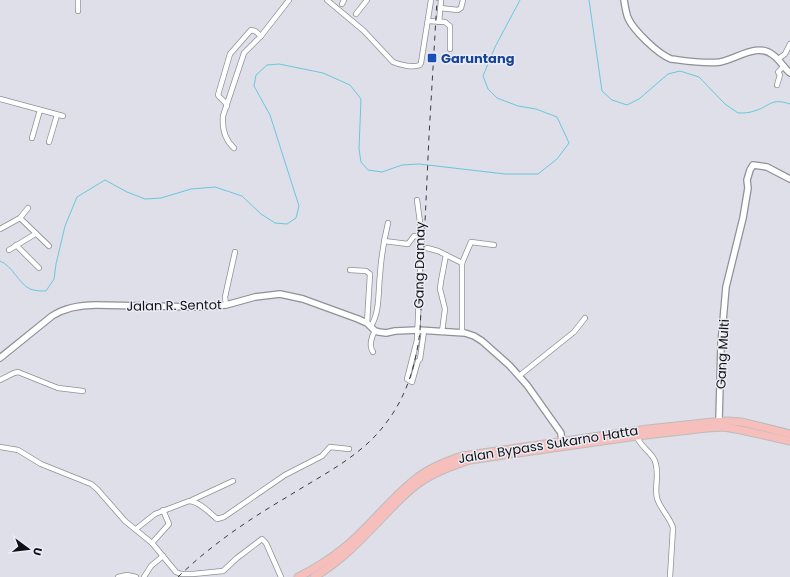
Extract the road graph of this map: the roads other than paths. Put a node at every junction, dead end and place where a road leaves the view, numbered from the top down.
1 (78, 0) edge
2 (289, 0) edge
3 (328, 0) edge
4 (368, 0) edge
5 (432, 0) edge
6 (441, 0) edge
7 (463, 0) edge
8 (624, 0) edge
9 (440, 8) junction
10 (78, 11) dead end
11 (356, 14) dead end
12 (428, 21) junction
13 (439, 22) junction
14 (260, 36) junction
15 (790, 44) edge
16 (450, 49) dead end
17 (778, 60) junction
18 (784, 66) junction
19 (790, 74) edge
20 (777, 85) dead end
21 (0, 99) edge
22 (227, 106) junction
23 (40, 110) junction
24 (57, 115) junction
25 (63, 116) dead end
26 (32, 138) dead end
27 (49, 142) dead end
28 (234, 148) dead end
29 (790, 179) edge
30 (417, 200) dead end
31 (28, 208) dead end
32 (20, 218) junction
33 (388, 223) dead end
34 (0, 229) edge
35 (35, 234) junction
36 (422, 237) junction
37 (384, 241) junction
38 (16, 245) junction
39 (494, 245) dead end
40 (49, 246) dead end
41 (427, 248) dead end
42 (9, 250) dead end
43 (235, 252) dead end
44 (446, 255) junction
45 (462, 263) junction
46 (39, 268) dead end
47 (350, 270) dead end
48 (226, 305) junction
49 (585, 318) dead end
50 (371, 327) junction
51 (418, 330) junction
52 (424, 331) junction
53 (442, 332) junction
54 (462, 332) junction
55 (373, 352) dead end
56 (0, 358) edge
57 (519, 376) junction
58 (0, 380) edge
59 (83, 391) dead end
60 (719, 421) junction
61 (790, 434) edge
62 (637, 436) junction
63 (790, 442) edge
64 (562, 444) junction
65 (0, 446) edge
66 (349, 449) dead end
67 (233, 481) dead end
68 (192, 500) junction
69 (163, 510) junction
70 (136, 528) junction
71 (152, 543) junction
72 (163, 556) junction
73 (118, 577) edge
74 (136, 577) edge
75 (144, 577) edge
76 (281, 577) edge
77 (298, 577) edge
78 (314, 577) edge
79 (670, 577) edge

1 - 10 street
2 - 14 street
3 - 12 street
4 - 11 street
5 - 12 street
6 - 9 street
7 - 9 street
8 - 17 street
9 - 13 street
12 - 13 street
13 - 16 street
14 - 22 street
14 - 22 street
15 - 17 street
17 - 18 street
18 - 19 street
18 - 20 street
21 - 23 street
22 - 28 street
23 - 24 street
23 - 26 street
24 - 25 street
24 - 27 street
29 - 60 street, Gang Multi
30 - 36 street, Gang Damay
31 - 32 street
32 - 34 street
32 - 35 street
33 - 37 street
35 - 38 street
35 - 40 street
36 - 37 street
36 - 51 street, Gang Damay
37 - 50 street
38 - 42 street
38 - 46 street
39 - 45 street
41 - 44 street
43 - 48 street
44 - 45 street
44 - 53 street
45 - 54 street
47 - 50 street
48 - 50 street, Jalan R. Sentot
48 - 56 street, Jalan R. Sentot
49 - 57 street
50 - 51 street, Jalan R. Sentot
50 - 55 street
51 - 52 street, Jalan R. Sentot
51 - 52 street, Gang Damay
52 - 53 street, Jalan R. Sentot
53 - 54 street, Jalan R. Sentot
54 - 57 street, Jalan R. Sentot
57 - 64 street, Jalan R. Sentot
58 - 59 street
60 - 61 highway, Jalan Bypass Sukarno Hatta
60 - 64 highway, Jalan Bypass Sukarno Hatta
62 - 63 highway, Jalan Bypass Sukarno Hatta
62 - 64 highway, Jalan Bypass Sukarno Hatta
62 - 79 street
64 - 77 highway, Jalan Bypass Sukarno Hatta
64 - 78 highway, Jalan Bypass Sukarno Hatta
65 - 70 street
66 - 68 street
67 - 68 street
68 - 69 street
69 - 70 street
69 - 71 street
70 - 71 street
71 - 72 street
72 - 75 street
72 - 76 street
73 - 74 street

